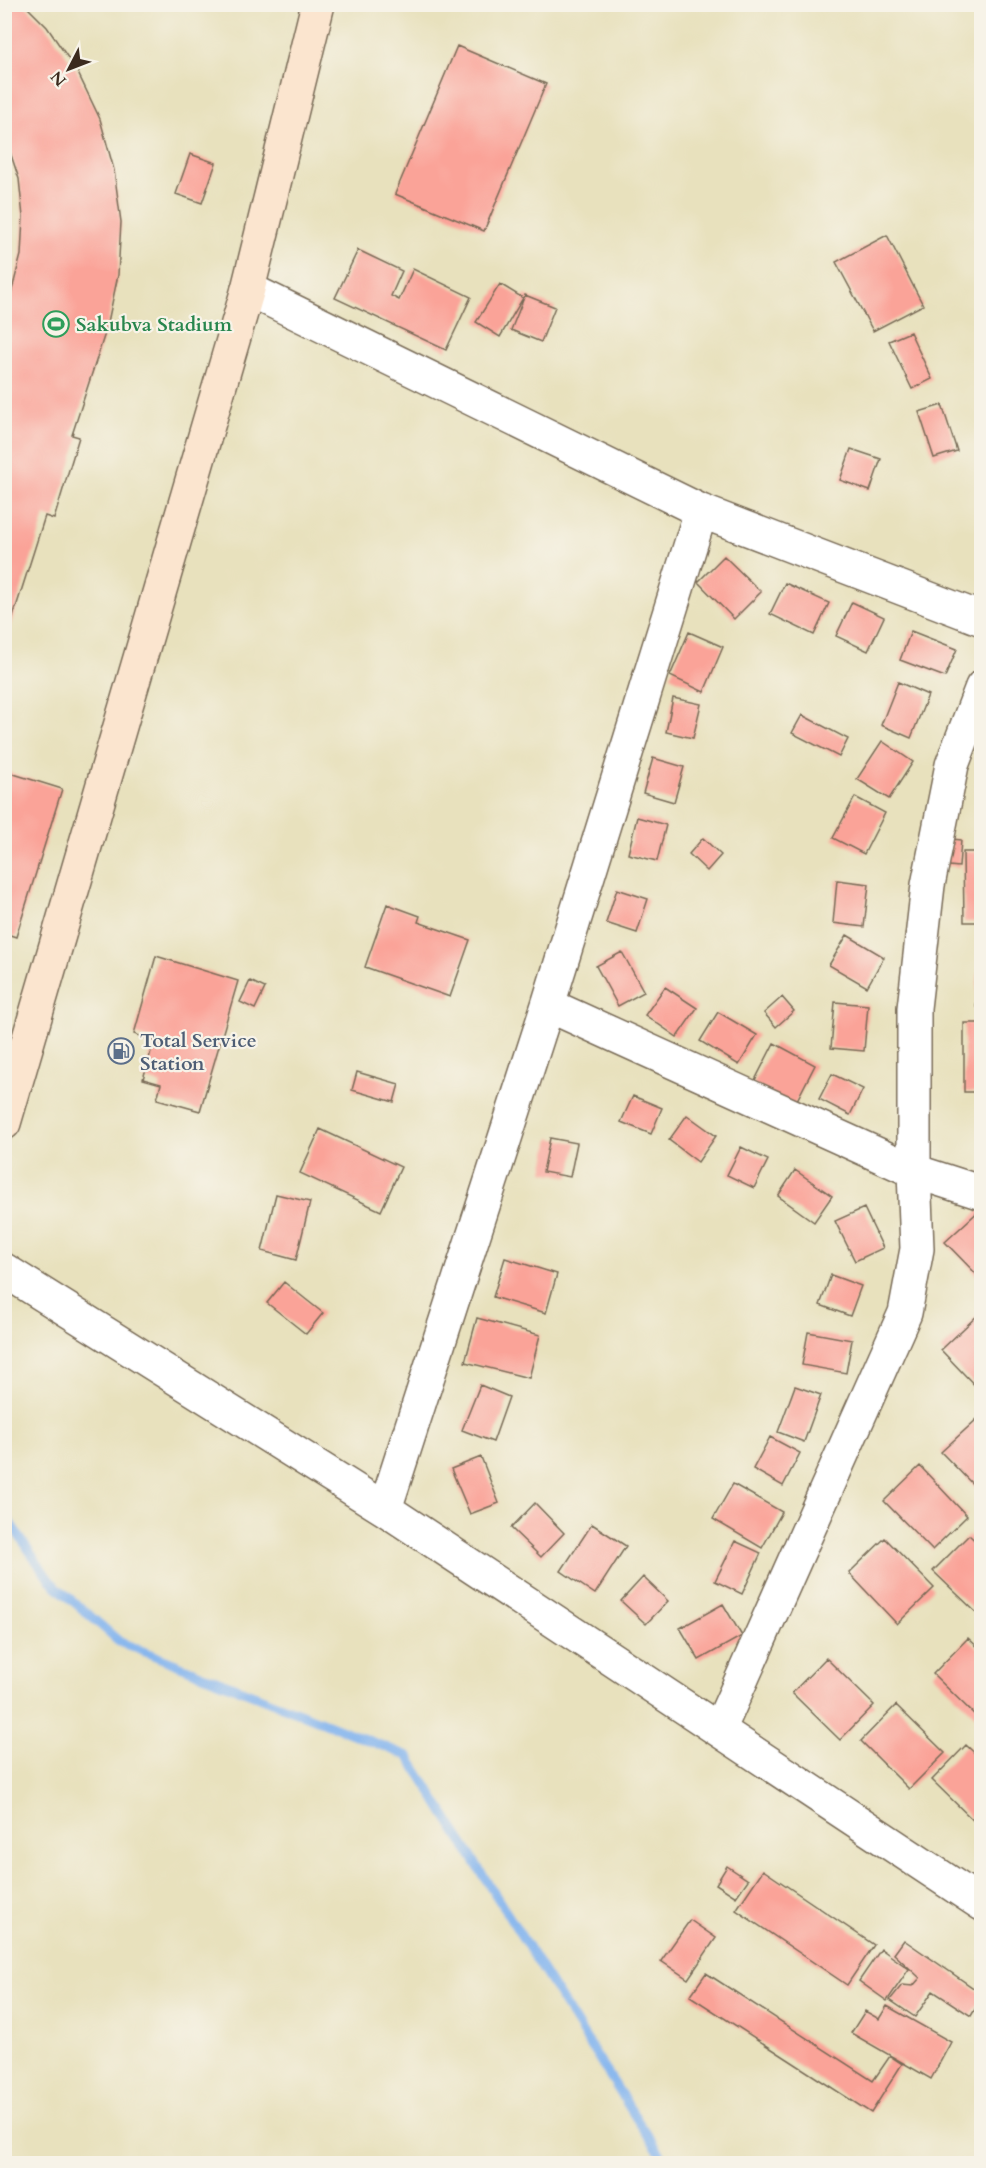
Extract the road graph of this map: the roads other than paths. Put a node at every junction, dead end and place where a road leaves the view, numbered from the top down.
1 (318, 4) edge
2 (248, 289) junction
3 (701, 511) junction
4 (981, 619) edge
5 (981, 687) edge
6 (548, 1005) junction
7 (4, 1123) edge
8 (914, 1171) junction
9 (981, 1193) edge
10 (4, 1270) edge
11 (385, 1509) junction
12 (719, 1730) junction
13 (981, 1904) edge

1 - 2 street
2 - 3 street
2 - 7 street
3 - 4 street
3 - 6 street
5 - 8 street
6 - 8 street
6 - 11 street
8 - 9 street
8 - 12 street
10 - 11 street
11 - 12 street
12 - 13 street

